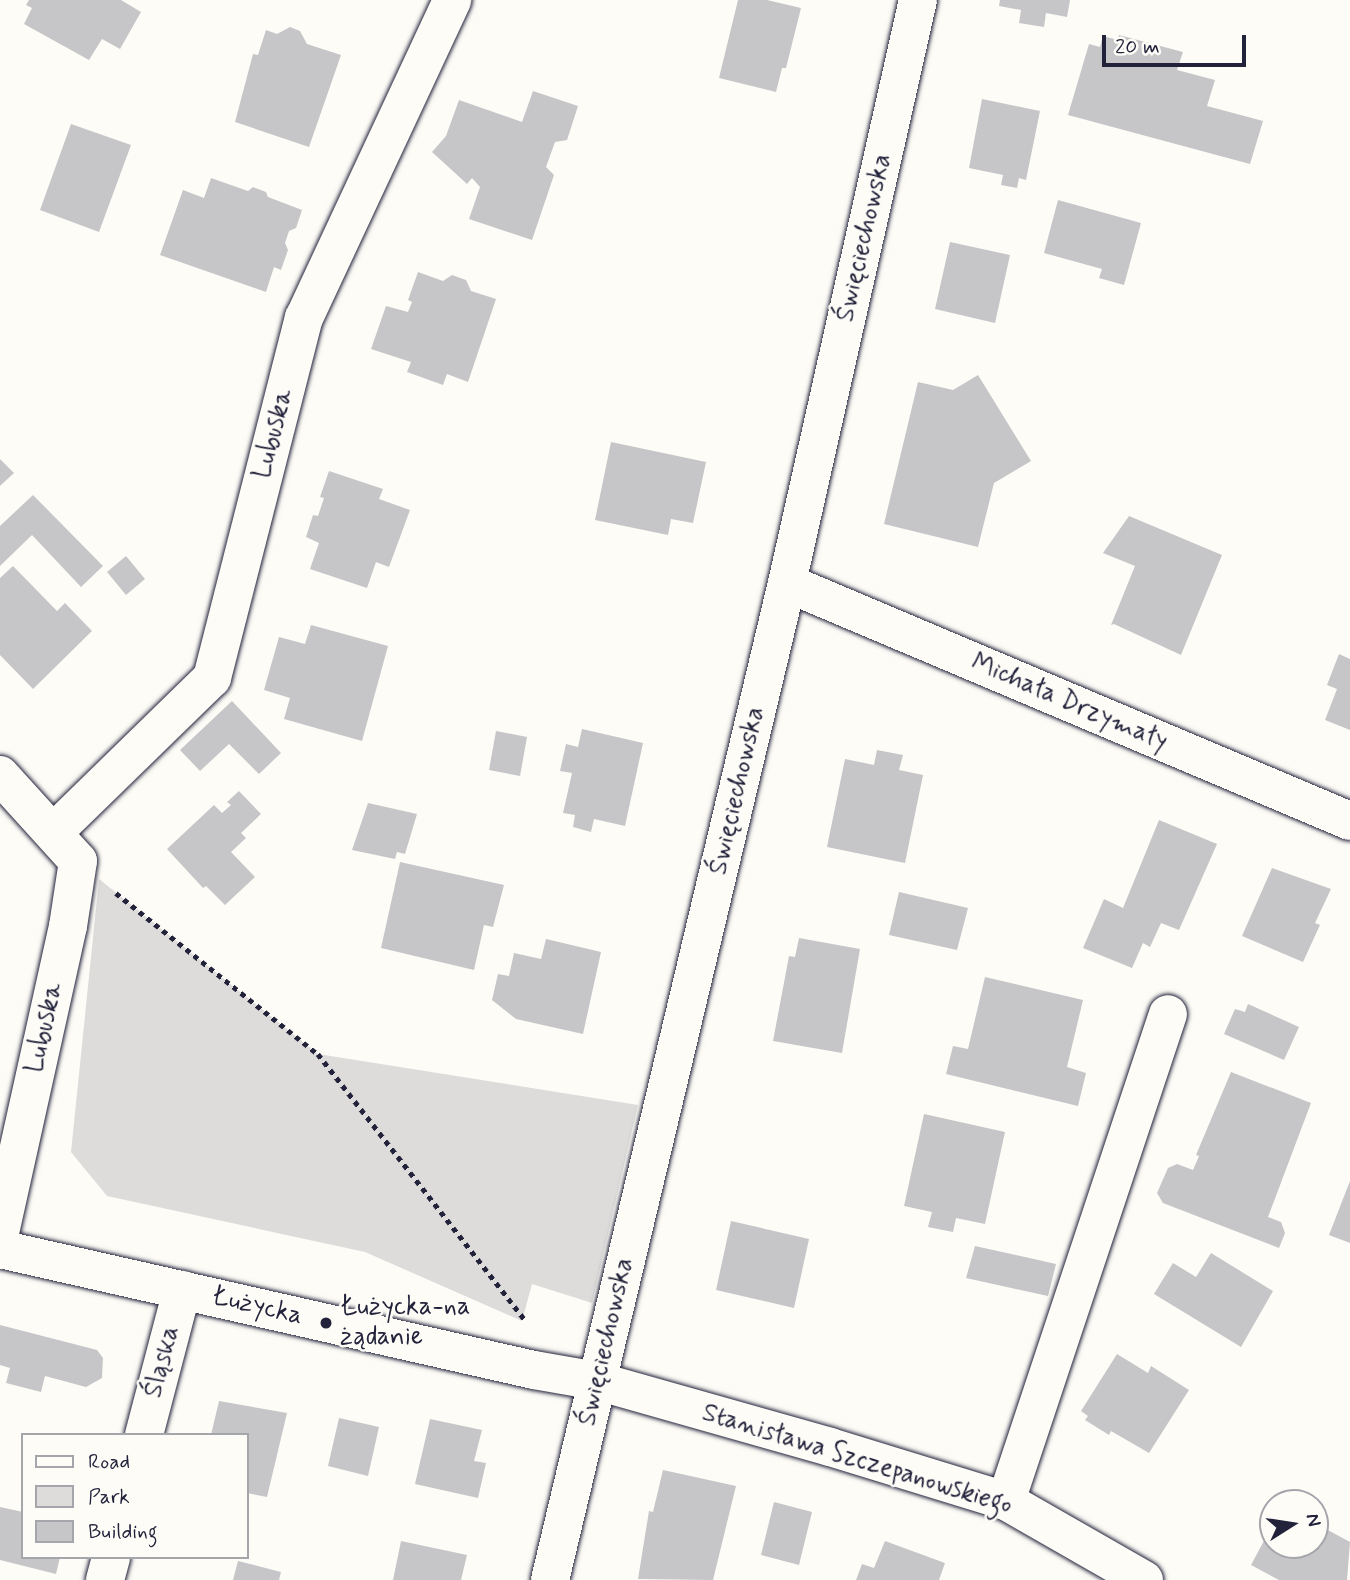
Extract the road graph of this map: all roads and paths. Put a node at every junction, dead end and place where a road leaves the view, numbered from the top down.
1 (452, 0) edge
2 (918, 0) edge
3 (788, 583) junction
4 (0, 775) edge
5 (1350, 821) edge
6 (55, 831) junction
7 (78, 860) junction
8 (1168, 1014) dead end
9 (0, 1232) edge
10 (0, 1249) edge
11 (182, 1290) junction
12 (532, 1330) dead end
13 (597, 1381) junction
14 (145, 1433) edge
15 (1006, 1501) junction
16 (110, 1559) edge
17 (105, 1580) edge
18 (550, 1580) edge
19 (1144, 1580) edge

1 - 6 street, Lubuska
2 - 3 street, Święciechowska
3 - 5 street, Michała Drzymały
3 - 13 street, Święciechowska
4 - 6 street
6 - 7 street
7 - 9 street, Lubuska
7 - 12 path
8 - 15 street
10 - 11 street, Łużycka
11 - 13 street, Łużycka
11 - 14 street, Śląska
13 - 15 street, Stanisława Szczepanowskiego
13 - 18 street, Święciechowska
15 - 19 street, Stanisława Szczepanowskiego
16 - 17 street

